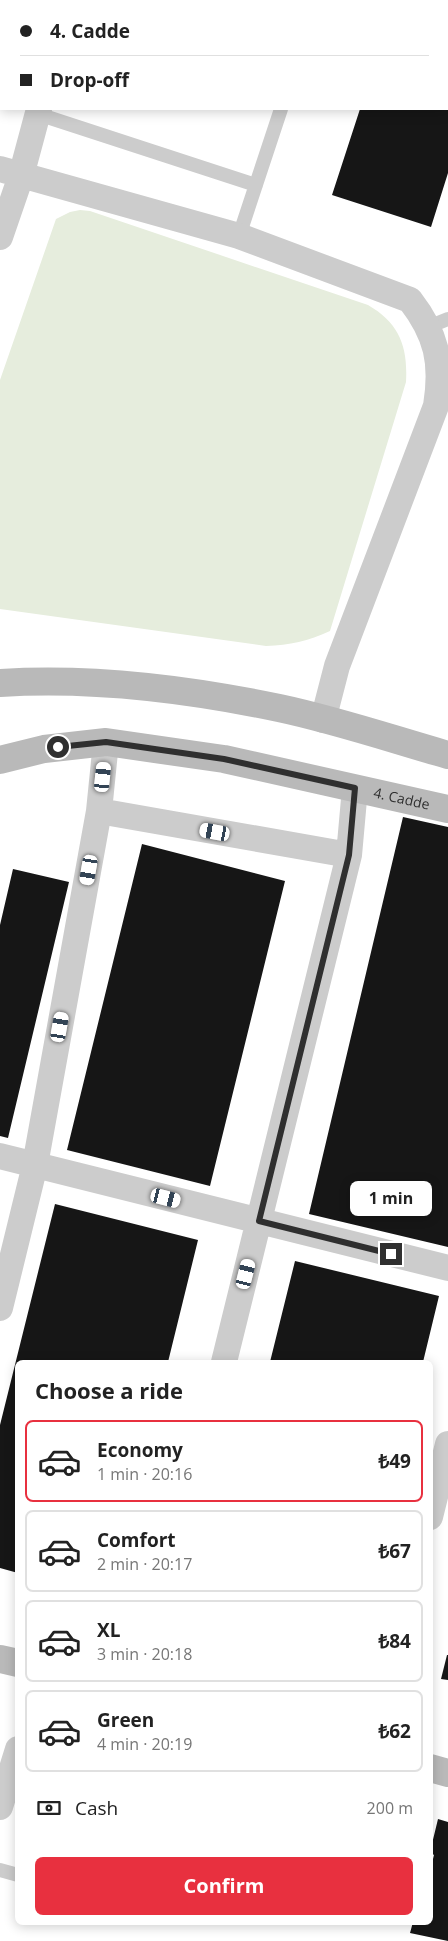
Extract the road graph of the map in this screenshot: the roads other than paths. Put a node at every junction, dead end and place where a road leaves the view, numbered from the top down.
1 (281, 110) edge
2 (38, 111) edge
3 (10, 173) edge
4 (256, 184) junction
5 (239, 236) junction
6 (0, 237) edge
7 (438, 323) edge
8 (0, 683) edge
9 (323, 720) junction
10 (106, 742) junction
11 (448, 755) edge
12 (0, 760) edge
13 (355, 788) junction
14 (448, 809) edge
15 (99, 811) junction
16 (349, 855) junction
17 (0, 1156) edge
18 (35, 1165) junction
19 (259, 1221) junction
20 (448, 1268) edge
21 (0, 1308) edge
22 (224, 1360) edge
23 (448, 1444) edge
24 (433, 1505) edge
25 (0, 1659) edge
26 (15, 1663) edge
27 (15, 1759) edge
28 (433, 1769) edge
29 (448, 1772) edge
30 (0, 1807) edge
31 (0, 1870) edge
32 (15, 1874) edge

1 - 4 lane
2 - 3 street
2 - 4 lane
3 - 5 street
3 - 6 street
4 - 5 lane
5 - 7 street
7 - 9 street
8 - 9 main road
9 - 11 main road
10 - 12 main road, 4. Cadde
10 - 13 main road, 4. Cadde
10 - 15 street
13 - 14 main road, 4. Cadde
13 - 16 street
15 - 16 street
15 - 18 street
16 - 19 street
17 - 18 street
18 - 19 street
18 - 21 street
19 - 20 street
19 - 22 street
23 - 24 street
25 - 26 main road
27 - 30 street
28 - 29 main road
31 - 32 lane

